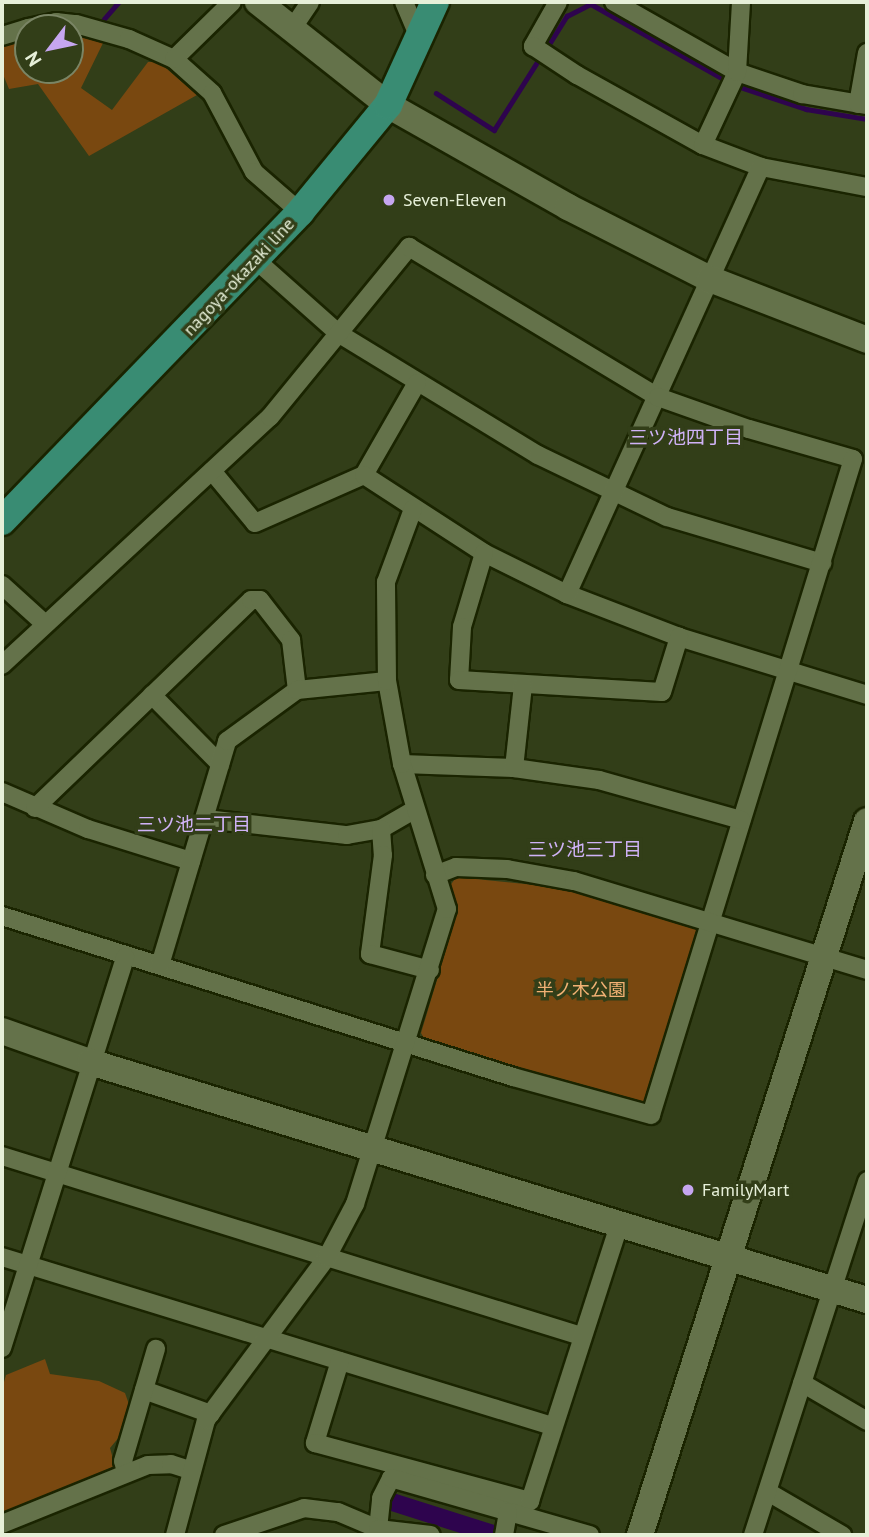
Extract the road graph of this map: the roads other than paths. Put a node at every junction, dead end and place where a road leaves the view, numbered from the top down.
1 (232, 2) edge
2 (258, 2) edge
3 (310, 2) edge
4 (404, 2) edge
5 (435, 2) edge
6 (558, 2) edge
7 (614, 2) edge
8 (741, 2) edge
9 (84, 26) edge
10 (292, 29) junction
11 (418, 35) junction
12 (867, 53) edge
13 (174, 59) junction
14 (737, 72) junction
15 (863, 105) edge
16 (388, 106) junction
17 (703, 145) junction
18 (761, 167) junction
19 (867, 187) edge
20 (300, 212) junction
21 (257, 261) junction
22 (710, 279) junction
23 (338, 333) junction
24 (867, 340) edge
25 (417, 383) junction
26 (658, 397) junction
27 (212, 471) junction
28 (365, 475) junction
29 (614, 494) junction
30 (413, 509) junction
31 (2, 521) edge
32 (484, 553) junction
33 (822, 563) junction
34 (2, 585) edge
35 (567, 594) junction
36 (45, 624) junction
37 (679, 637) junction
38 (2, 665) edge
39 (787, 671) junction
40 (387, 681) junction
41 (523, 685) junction
42 (297, 690) junction
43 (152, 695) junction
44 (867, 695) edge
45 (220, 764) junction
46 (402, 764) junction
47 (514, 768) junction
48 (2, 792) edge
49 (35, 808) junction
50 (414, 810) junction
51 (206, 819) junction
52 (741, 820) junction
53 (867, 821) edge
54 (381, 829) junction
55 (191, 861) junction
56 (435, 874) junction
57 (2, 916) edge
58 (711, 920) junction
59 (125, 957) junction
60 (824, 958) junction
61 (160, 965) junction
62 (430, 970) junction
63 (867, 970) edge
64 (2, 1031) edge
65 (408, 1044) junction
66 (90, 1062) junction
67 (374, 1150) junction
68 (2, 1156) edge
69 (59, 1172) junction
70 (866, 1193) edge
71 (620, 1223) junction
72 (2, 1257) edge
73 (327, 1257) junction
74 (728, 1258) junction
75 (28, 1265) junction
76 (832, 1287) junction
77 (867, 1300) edge
78 (581, 1336) junction
79 (270, 1340) junction
80 (2, 1348) edge
81 (156, 1349) dead end
82 (340, 1361) junction
83 (802, 1383) junction
84 (144, 1390) junction
85 (211, 1414) junction
86 (867, 1421) edge
87 (552, 1426) junction
88 (192, 1471) junction
89 (126, 1472) junction
90 (768, 1492) junction
91 (508, 1512) junction
92 (2, 1524) edge
93 (378, 1529) junction
94 (175, 1535) edge
95 (224, 1535) edge
96 (431, 1535) edge
97 (504, 1535) edge
98 (590, 1535) edge
99 (640, 1535) edge
100 (753, 1535) edge
101 (842, 1535) edge

1 - 13 street
2 - 10 street
3 - 10 street
4 - 11 street
5 - 11 main road, nagoya-okazaki line
6 - 17 street
7 - 14 street
8 - 14 street
9 - 13 street
10 - 16 street
11 - 16 main road, nagoya-okazaki line
12 - 15 street
13 - 20 street
14 - 15 street
14 - 17 street
16 - 20 main road, nagoya-okazaki line
16 - 22 street
17 - 18 street
18 - 19 street
18 - 22 street
20 - 21 main road, nagoya-okazaki line
21 - 23 street
21 - 31 main road, nagoya-okazaki line
22 - 24 street
22 - 26 street
23 - 25 street
23 - 26 street
23 - 27 street
25 - 28 street
25 - 29 street
26 - 29 street
26 - 33 street
27 - 28 street
27 - 36 street
28 - 30 street
29 - 33 street
29 - 35 street
30 - 32 street
30 - 40 street
32 - 35 street
32 - 41 street
33 - 39 street
34 - 36 street
35 - 37 street
36 - 38 street
37 - 39 street
37 - 41 street
39 - 44 street
39 - 52 street
40 - 42 street
40 - 46 street
41 - 47 street
42 - 43 street
42 - 45 street
43 - 45 street
43 - 49 street
45 - 51 street
46 - 47 street
46 - 50 street
47 - 52 street
48 - 49 street
49 - 55 street
50 - 54 street
50 - 56 street
51 - 54 street
51 - 55 street
52 - 58 street
53 - 60 street
54 - 62 street
55 - 61 street
56 - 58 street
56 - 62 street
57 - 59 street
58 - 60 street
58 - 65 street
59 - 61 street
59 - 66 street
60 - 63 street
60 - 74 street
61 - 65 street
62 - 65 street
64 - 66 street
65 - 67 street
66 - 67 street
66 - 69 street
67 - 71 street
67 - 73 street
68 - 69 street
69 - 73 street
69 - 75 street
70 - 76 street
71 - 74 street
71 - 78 street
72 - 75 street
73 - 78 street
73 - 79 street
74 - 76 street
74 - 99 street
75 - 79 street
75 - 80 street
76 - 77 street
76 - 83 street
78 - 87 street
79 - 82 street
79 - 85 street
81 - 84 street
82 - 87 street
82 - 87 street
83 - 86 street
83 - 90 street
84 - 85 street
84 - 89 street
85 - 88 street
88 - 89 street
88 - 94 street
89 - 92 street
90 - 100 street
90 - 101 street
91 - 93 street
91 - 97 street
91 - 98 street
93 - 95 street
93 - 96 street

